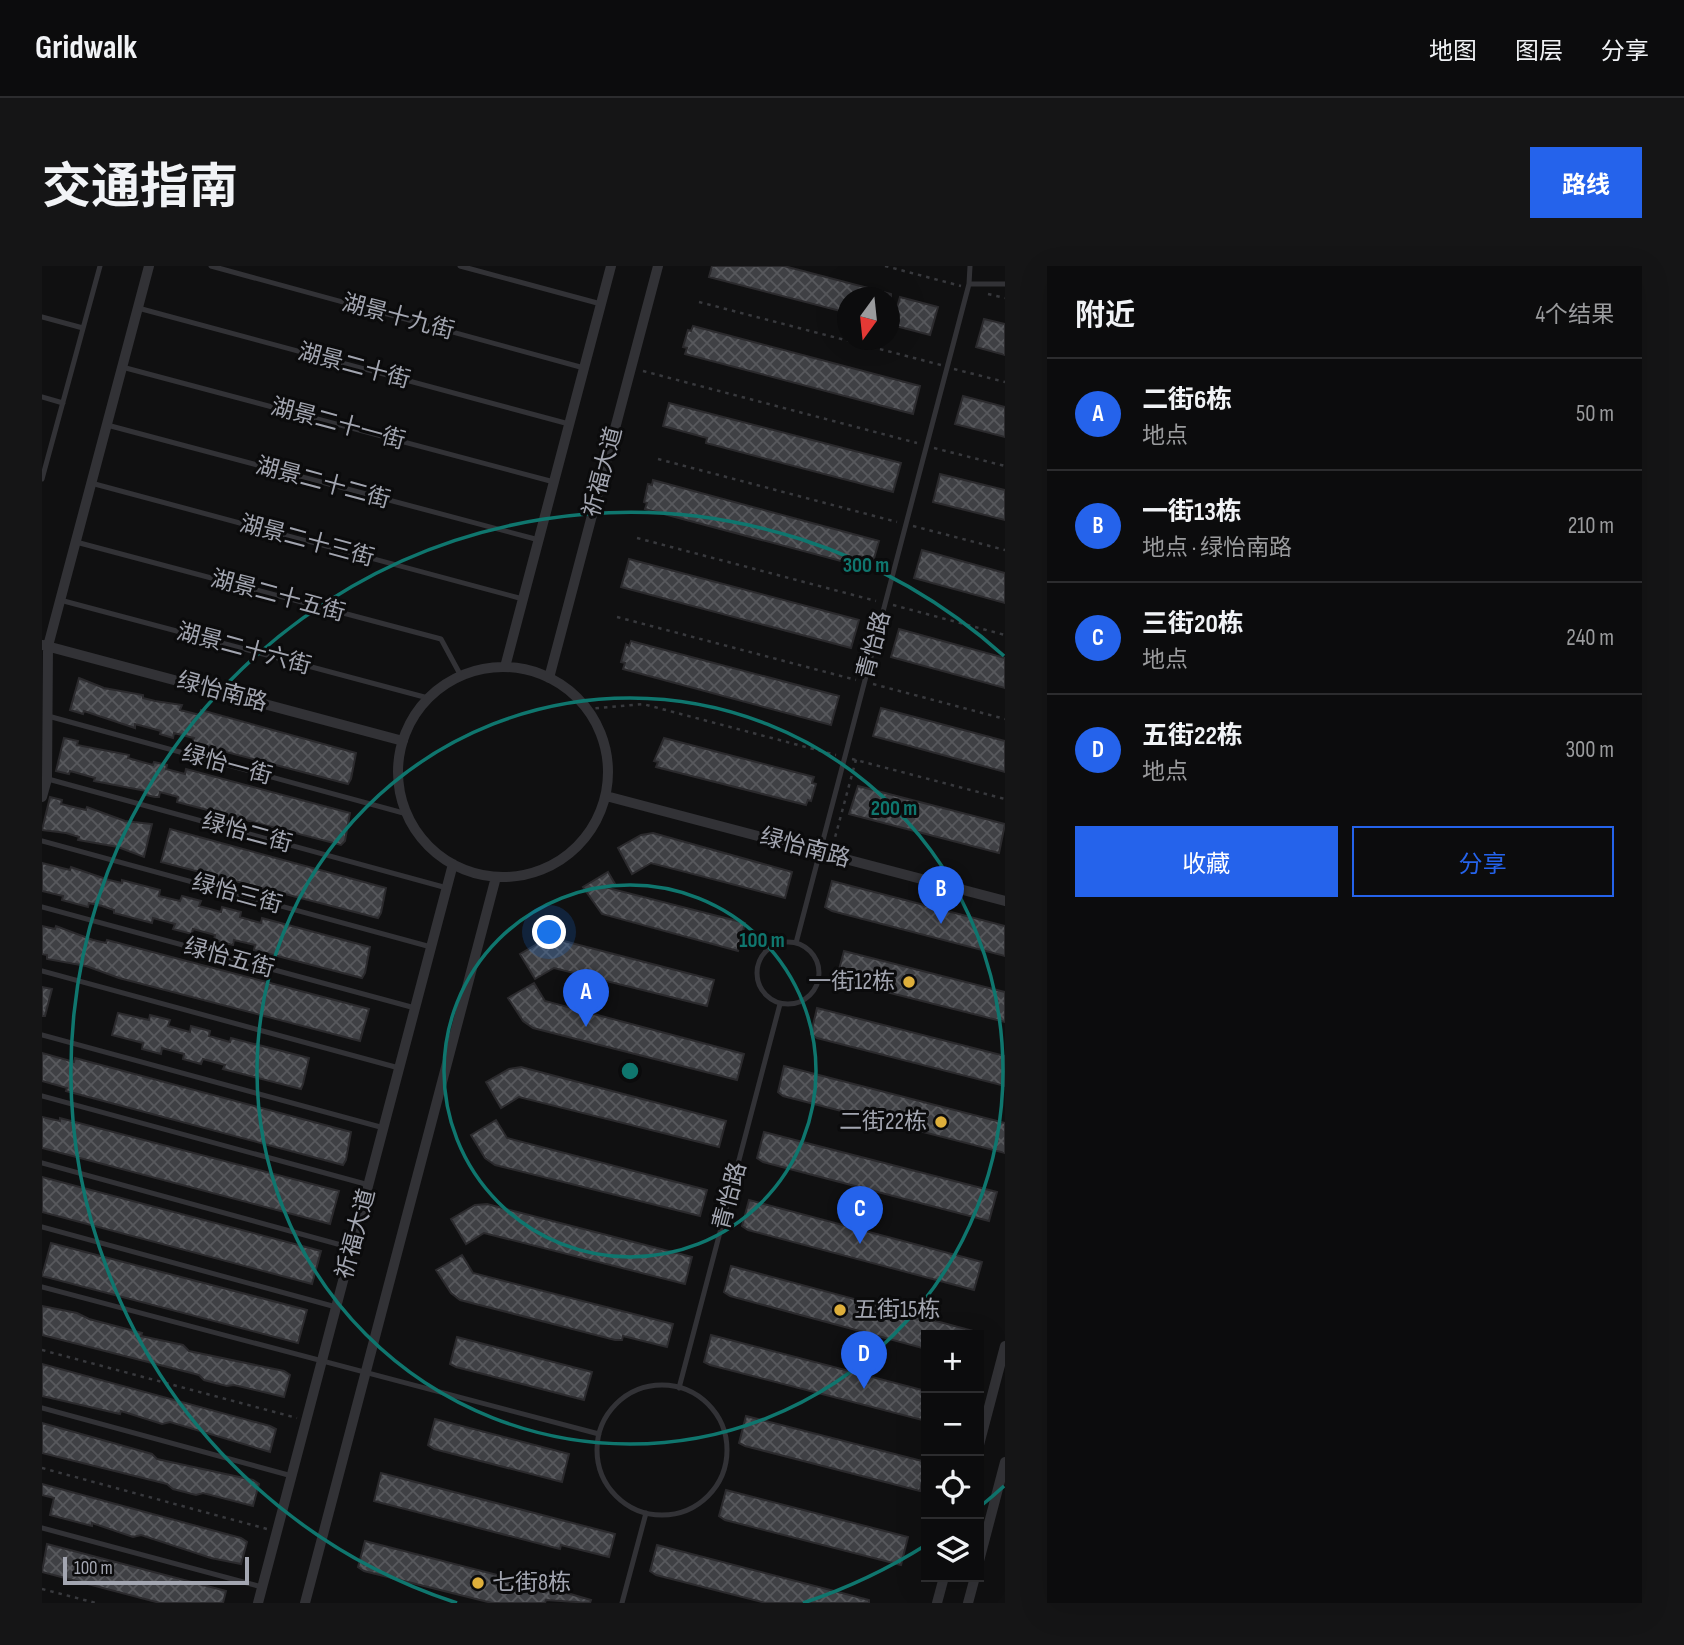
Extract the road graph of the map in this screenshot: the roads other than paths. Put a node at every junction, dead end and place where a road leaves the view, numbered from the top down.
1 (100, 266) edge
2 (149, 266) edge
3 (211, 266) edge
4 (460, 266) edge
5 (611, 266) edge
6 (658, 266) edge
7 (970, 266) edge
8 (1005, 284) edge
9 (969, 286) junction
10 (601, 304) junction
11 (138, 308) junction
12 (42, 317) edge
13 (83, 328) junction
14 (122, 367) junction
15 (584, 368) junction
16 (42, 397) edge
17 (63, 403) junction
18 (569, 424) junction
19 (107, 425) junction
20 (42, 478) edge
21 (554, 482) junction
22 (91, 484) junction
23 (539, 540) junction
24 (76, 542) junction
25 (523, 599) junction
26 (60, 600) junction
27 (45, 645) edge
28 (505, 667) junction
29 (461, 676) junction
30 (549, 677) junction
31 (428, 698) junction
32 (47, 716) junction
33 (402, 741) junction
34 (47, 779) junction
35 (606, 796) junction
36 (42, 797) edge
37 (407, 814) junction
38 (42, 841) edge
39 (825, 853) junction
40 (453, 864) junction
41 (496, 877) junction
42 (447, 888) junction
43 (1005, 901) edge
44 (42, 907) edge
45 (796, 943) junction
46 (431, 947) junction
47 (42, 971) edge
48 (780, 1003) junction
49 (415, 1009) junction
50 (42, 1035) edge
51 (399, 1069) junction
52 (42, 1096) edge
53 (384, 1128) junction
54 (42, 1163) edge
55 (369, 1185) junction
56 (42, 1227) edge
57 (352, 1248) junction
58 (42, 1287) edge
59 (336, 1307) junction
60 (1005, 1346) edge
61 (322, 1363) junction
62 (366, 1373) junction
63 (679, 1388) junction
64 (42, 1408) edge
65 (984, 1426) edge
66 (599, 1434) junction
67 (1005, 1462) edge
68 (292, 1476) junction
69 (646, 1513) junction
70 (42, 1528) edge
71 (984, 1542) edge
72 (943, 1582) edge
73 (974, 1582) edge
74 (262, 1587) junction
75 (258, 1603) edge
76 (305, 1603) edge
77 (622, 1603) edge
78 (937, 1603) edge
79 (968, 1603) edge

1 - 13 lane
2 - 11 street
3 - 15 lane, 湖景十九街
4 - 10 lane
5 - 10 street, 祈福大道
6 - 30 street, 祈福大道
7 - 9 lane, 青怡路
8 - 9 lane
9 - 39 lane, 青怡路
10 - 15 street, 祈福大道
11 - 14 street
11 - 18 lane, 湖景二十街
12 - 13 lane
13 - 17 lane
14 - 19 street
14 - 21 lane, 湖景二十一街
15 - 18 street, 祈福大道
16 - 17 lane
17 - 20 lane
18 - 21 street, 祈福大道
19 - 22 street
19 - 23 lane, 湖景二十二街
21 - 23 street, 祈福大道
22 - 24 street
22 - 25 lane, 湖景二十三街
23 - 25 street, 祈福大道
24 - 26 street
24 - 29 lane, 湖景二十五街
25 - 28 street, 祈福大道
26 - 27 street
26 - 31 lane, 湖景二十六街
27 - 32 street
27 - 33 street, 绿怡南路
28 - 29 street
28 - 30 street
29 - 31 street
30 - 35 street
31 - 33 street
32 - 34 street
32 - 37 lane, 绿怡一街
33 - 37 street
34 - 36 street
34 - 42 lane, 绿怡二街
35 - 39 street, 绿怡南路
35 - 41 street
37 - 40 street
38 - 46 lane, 绿怡三街
39 - 43 street, 绿怡南路
39 - 45 lane, 青怡路
40 - 41 street
40 - 42 street, 祈福大道
41 - 62 street
42 - 46 street, 祈福大道
44 - 49 lane, 绿怡五街
45 - 48 lane
45 - 48 lane
46 - 49 street, 祈福大道
47 - 51 lane
48 - 63 lane, 青怡路
49 - 51 street, 祈福大道
50 - 53 lane
51 - 53 street, 祈福大道
52 - 55 lane
53 - 55 street, 祈福大道
54 - 57 lane
55 - 57 street, 祈福大道
56 - 59 lane
57 - 59 street, 祈福大道
58 - 61 lane
59 - 61 street, 祈福大道
60 - 65 street
61 - 62 lane
61 - 68 street, 祈福大道
62 - 66 lane
62 - 76 street
63 - 66 lane
63 - 69 lane
64 - 68 lane
66 - 69 lane
67 - 71 street
68 - 74 street, 祈福大道
69 - 77 lane
70 - 74 lane
72 - 78 street
73 - 79 street
74 - 75 street, 祈福大道

